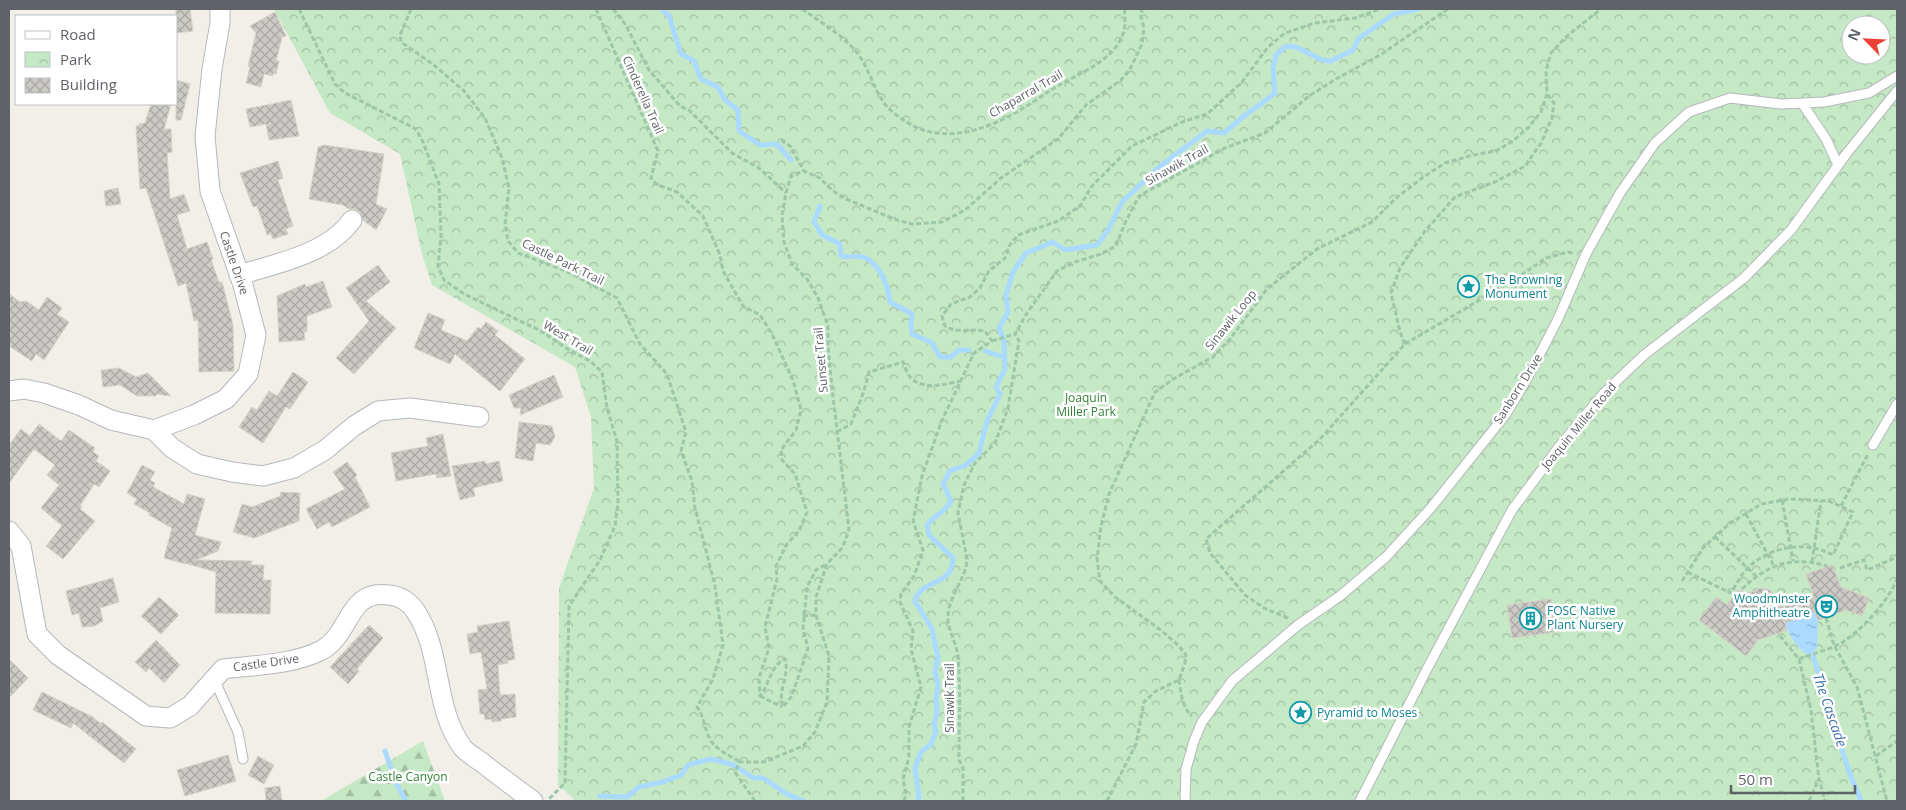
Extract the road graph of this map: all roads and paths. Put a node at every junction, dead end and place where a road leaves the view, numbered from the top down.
1 (220, 9) edge
2 (299, 9) edge
3 (411, 9) edge
4 (596, 9) edge
5 (613, 9) edge
6 (802, 9) edge
7 (1125, 9) edge
8 (1142, 9) edge
9 (1380, 9) edge
10 (1448, 9) edge
11 (1601, 9) edge
12 (1897, 76) edge
13 (1897, 91) edge
14 (1547, 94) junction
15 (1802, 103) junction
16 (781, 140) dead end
17 (1838, 164) junction
18 (804, 171) junction
19 (786, 193) junction
20 (352, 220) dead end
21 (1586, 254) junction
22 (240, 275) junction
23 (1015, 334) junction
24 (992, 341) junction
25 (1405, 344) junction
26 (962, 380) junction
27 (9, 391) edge
28 (1897, 404) edge
29 (479, 417) dead end
30 (154, 430) junction
31 (837, 432) junction
32 (1872, 444) joint
33 (1782, 500) junction
34 (1821, 501) junction
35 (1841, 507) junction
36 (1746, 514) junction
37 (9, 530) edge
38 (1715, 537) junction
39 (1790, 548) junction
40 (1814, 548) junction
41 (1767, 554) junction
42 (1897, 558) edge
43 (1792, 561) junction
44 (1812, 562) junction
45 (827, 564) junction
46 (1774, 566) junction
47 (1827, 566) dead end
48 (1748, 568) junction
49 (1840, 568) dead end
50 (1687, 572) junction
51 (1756, 576) junction
52 (1897, 579) edge
53 (1682, 581) dead end
54 (1742, 589) dead end
55 (803, 616) junction
56 (816, 616) junction
57 (1826, 618) dead end
58 (1298, 625) junction
59 (1780, 636) dead end
60 (1834, 645) junction
61 (1799, 659) junction
62 (214, 679) junction
63 (1179, 680) junction
64 (760, 696) junction
65 (783, 707) junction
66 (1202, 722) junction
67 (1897, 740) edge
68 (1876, 756) junction
69 (243, 759) dead end
70 (739, 763) junction
71 (1819, 779) junction
72 (533, 801) edge
73 (546, 801) edge
74 (755, 801) edge
75 (904, 801) edge
76 (963, 801) edge
77 (1107, 801) edge
78 (1185, 801) edge
79 (1360, 801) edge
80 (1809, 801) edge
81 (1825, 801) edge
82 (1886, 801) edge

1 - 22 street, Castle Drive
2 - 73 path, West Trail
3 - 70 path, Castle Park Trail
4 - 64 path, Cinderella Trail
5 - 19 path
6 - 7 path, Chaparral Trail
8 - 18 path
9 - 24 path
10 - 23 path, Sinawik Trail
11 - 14 path, Sinawik Loop
12 - 15 lane, Sanborn Drive
13 - 17 lane, Joaquin Miller Road
14 - 25 path
14 - 63 path, Sinawik Loop
15 - 17 lane
15 - 21 lane, Sanborn Drive
16 - 18 path
17 - 79 lane, Joaquin Miller Road
18 - 19 path, Sunset Trail
19 - 31 path, Sunset Trail
20 - 22 street
21 - 25 path
21 - 58 lane, Sanborn Drive
22 - 30 street, Castle Drive
23 - 24 path
23 - 76 path, Sinawik Trail
24 - 26 path
25 - 58 path
26 - 31 path
26 - 75 path
27 - 30 street
28 - 32 lane
29 - 30 street
31 - 45 path, Sunset Trail
32 - 35 path
33 - 34 path
33 - 36 path
33 - 39 path
34 - 35 path
34 - 40 path
35 - 40 path
36 - 38 path
36 - 41 path
37 - 62 street, Castle Drive
38 - 48 path
38 - 50 path
39 - 40 path
39 - 41 path
39 - 43 path
40 - 44 path
41 - 46 path
41 - 48 path
42 - 49 path
43 - 44 path
43 - 46 path
44 - 47 path
45 - 55 path
45 - 56 path, Sunset Trail
46 - 51 path
48 - 50 path
48 - 51 path
50 - 53 path
51 - 54 path
52 - 60 path
55 - 56 path
55 - 65 path
56 - 70 path, Sunset Trail
57 - 60 path
58 - 66 lane, Sanborn Drive
59 - 61 path
60 - 61 path
60 - 68 path
61 - 71 path
62 - 69 lane
62 - 72 street, Castle Drive
63 - 66 path
63 - 77 path
64 - 65 path
64 - 65 path
66 - 78 lane, Sanborn Drive
67 - 68 path
68 - 82 path
70 - 74 path
71 - 80 path
71 - 81 path

